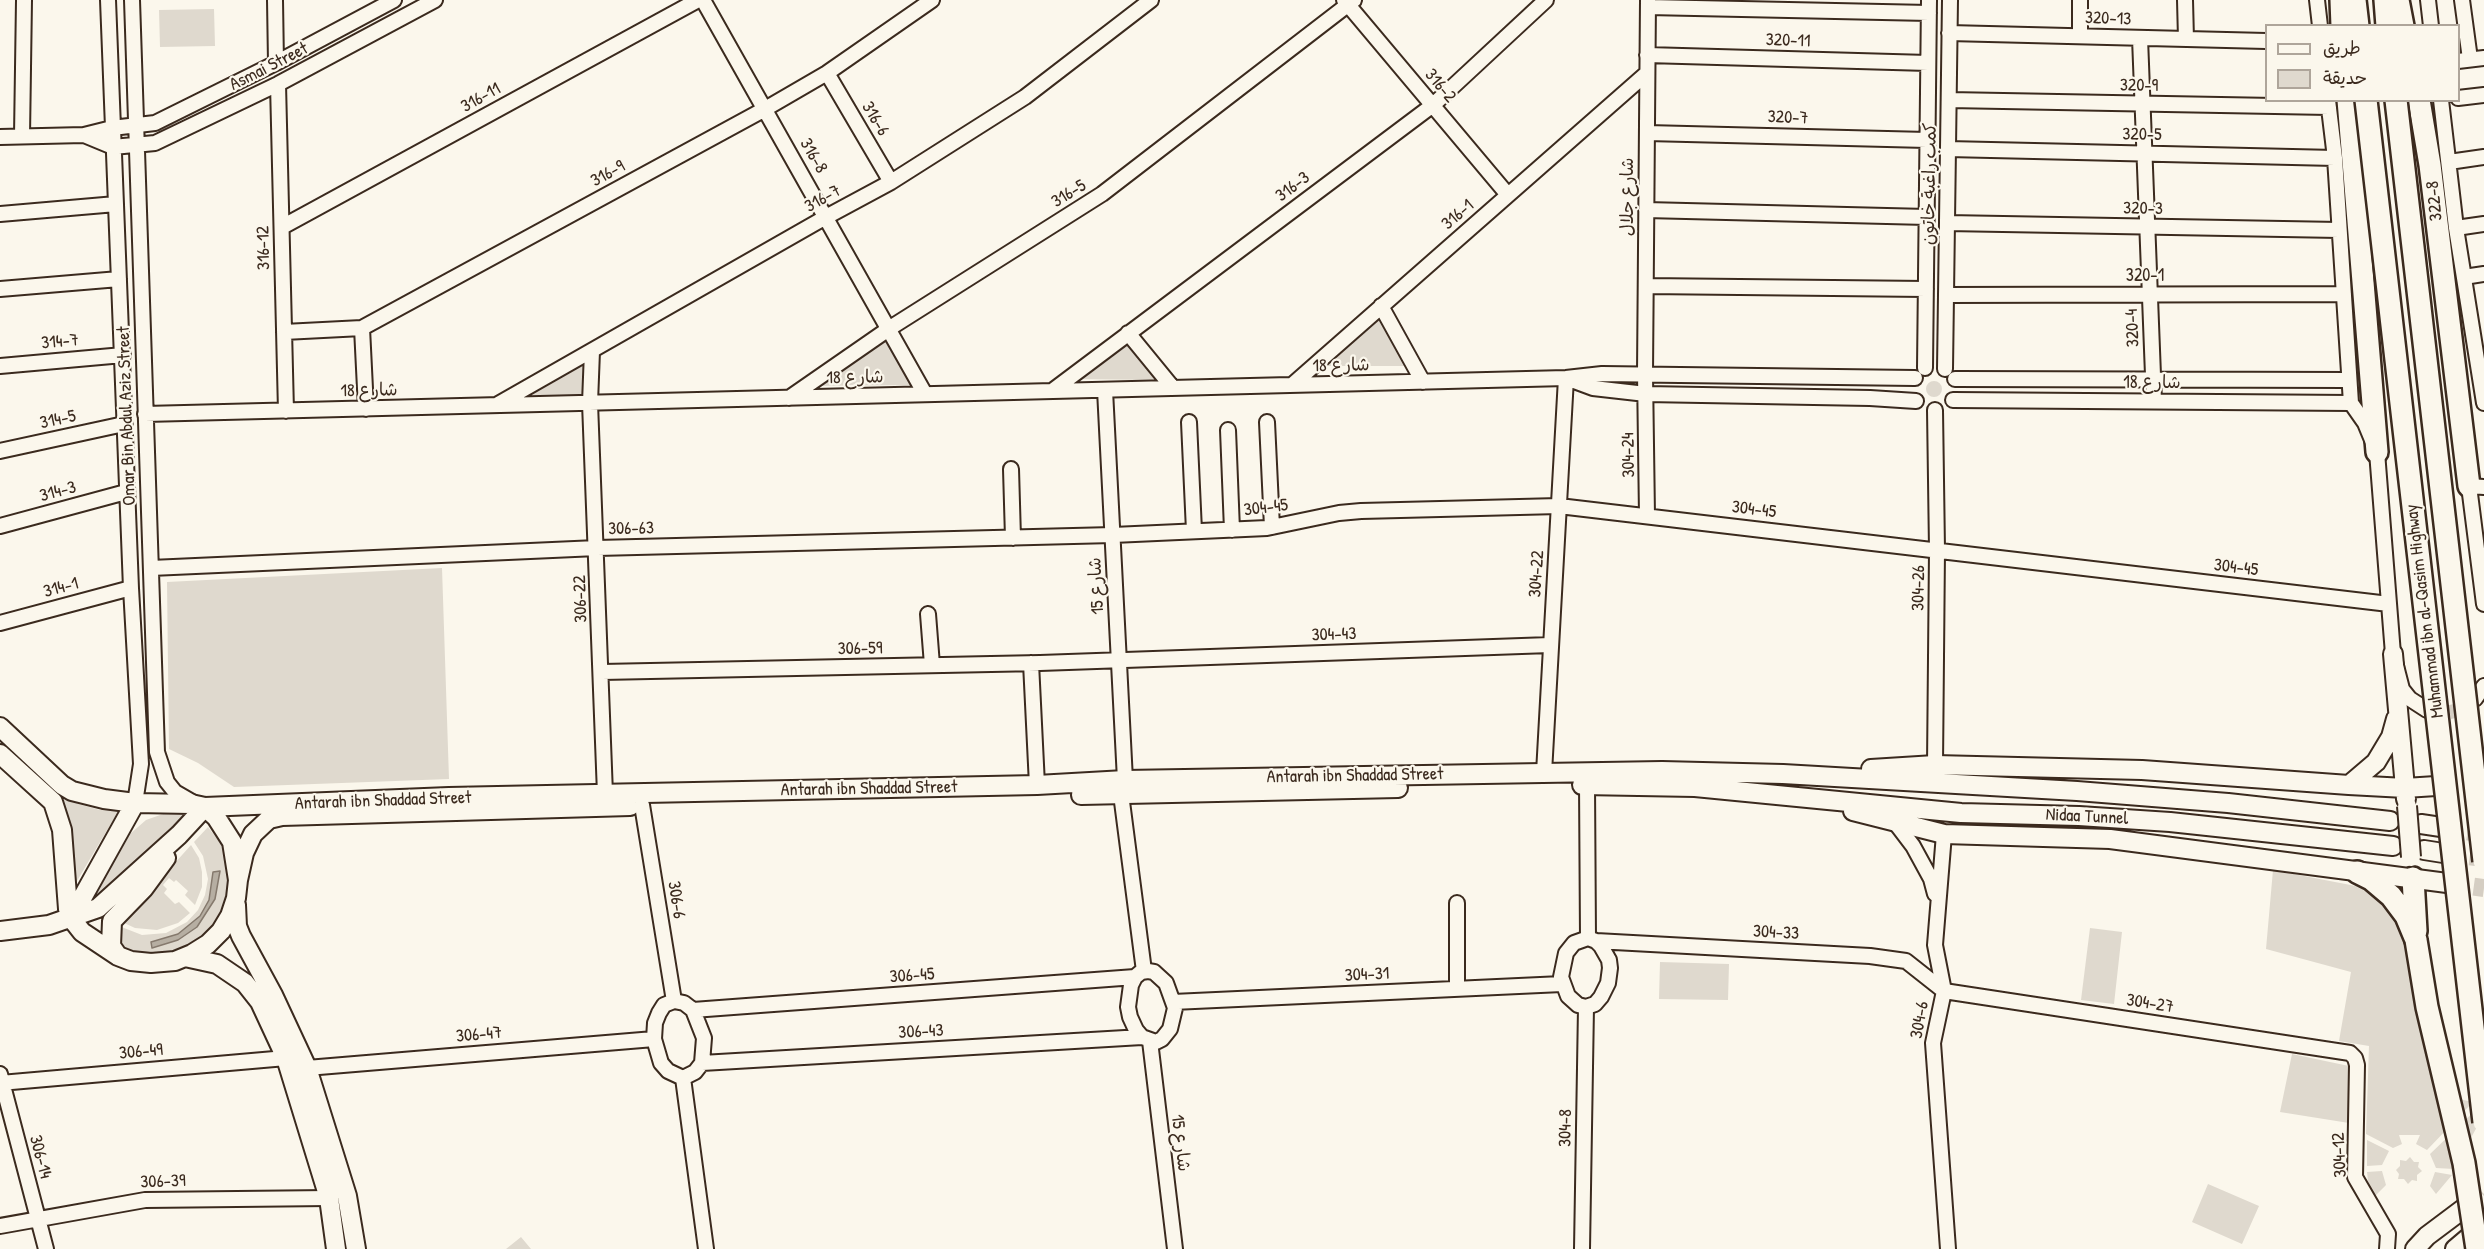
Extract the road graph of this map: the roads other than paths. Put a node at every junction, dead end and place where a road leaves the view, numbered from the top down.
1 (24, 0) edge
2 (108, 0) edge
3 (132, 0) edge
4 (275, 0) edge
5 (394, 0) edge
6 (435, 0) edge
7 (698, 0) edge
8 (703, 0) edge
9 (932, 0) edge
10 (1150, 0) edge
11 (1545, 0) edge
12 (1950, 0) edge
13 (2080, 0) edge
14 (2185, 0) edge
15 (2317, 0) edge
16 (2341, 0) edge
17 (2428, 0) edge
18 (2462, 0) edge
19 (1349, 2) edge
20 (1648, 4) edge
21 (1929, 6) edge
22 (2353, 17) edge
23 (2320, 24) edge
24 (2431, 24) edge
25 (1949, 33) junction
26 (2080, 36) junction
27 (2140, 38) junction
28 (2186, 39) junction
29 (2265, 41) edge
30 (1647, 55) junction
31 (2471, 59) edge
32 (276, 63) junction
33 (1928, 63) junction
34 (827, 73) junction
35 (1647, 73) junction
36 (278, 84) junction
37 (2484, 95) edge
38 (2460, 98) edge
39 (1949, 100) junction
40 (2367, 102) edge
41 (2396, 102) edge
42 (2419, 102) edge
43 (2441, 102) edge
44 (2335, 103) edge
45 (2143, 104) junction
46 (1433, 105) junction
47 (765, 109) junction
48 (136, 127) junction
49 (112, 128) junction
50 (1647, 132) junction
51 (84, 135) junction
52 (22, 136) junction
53 (0, 137) edge
54 (1928, 140) junction
55 (137, 146) junction
56 (113, 147) junction
57 (1948, 149) junction
58 (2145, 154) junction
59 (2484, 157) edge
60 (2335, 158) junction
61 (2449, 162) junction
62 (891, 182) junction
63 (1508, 195) junction
64 (116, 204) junction
65 (1646, 210) junction
66 (0, 214) edge
67 (826, 217) junction
68 (1927, 217) junction
69 (1947, 223) junction
70 (2484, 224) edge
71 (282, 227) junction
72 (2147, 227) junction
73 (2456, 228) junction
74 (2339, 230) junction
75 (2484, 274) edge
76 (2464, 277) junction
77 (120, 279) junction
78 (1646, 286) junction
79 (0, 289) edge
80 (1926, 289) junction
81 (2150, 294) junction
82 (2344, 294) junction
83 (1946, 295) junction
84 (1381, 306) junction
85 (362, 328) junction
86 (890, 328) junction
87 (284, 332) junction
88 (1128, 333) junction
89 (592, 351) junction
90 (123, 355) junction
91 (0, 366) edge
92 (1920, 373) junction
93 (1645, 374) junction
94 (1950, 374) junction
95 (1566, 378) junction
96 (2153, 380) junction
97 (2349, 380) junction
98 (1423, 382) junction
99 (1292, 385) junction
100 (1173, 388) junction
101 (1105, 390) junction
102 (1052, 391) junction
103 (925, 394) junction
104 (1646, 394) junction
105 (789, 398) junction
106 (1953, 400) junction
107 (1916, 401) junction
108 (2154, 401) junction
109 (591, 403) junction
110 (2351, 403) junction
111 (2484, 403) edge
112 (496, 405) junction
113 (366, 409) junction
114 (286, 411) junction
115 (1935, 411) junction
116 (145, 414) junction
117 (1189, 422) dead end
118 (1267, 422) dead end
119 (124, 424) junction
120 (1228, 430) dead end
121 (0, 451) edge
122 (2377, 452) junction
123 (1011, 469) dead end
124 (2476, 486) edge
125 (126, 492) junction
126 (1560, 506) junction
127 (1647, 516) junction
128 (0, 526) edge
129 (1272, 527) junction
130 (1232, 530) junction
131 (1194, 531) junction
132 (1113, 535) junction
133 (1013, 538) junction
134 (597, 548) junction
135 (1937, 550) junction
136 (151, 568) junction
137 (130, 588) junction
138 (2389, 604) junction
139 (2484, 604) edge
140 (928, 614) dead end
141 (0, 623) edge
142 (1550, 645) junction
143 (2393, 654) junction
144 (1119, 660) junction
145 (1031, 663) junction
146 (932, 665) junction
147 (602, 672) junction
148 (2484, 686) edge
149 (2475, 699) tunnel mouth
150 (2398, 708) junction
151 (2427, 710) tunnel mouth
152 (0, 728) edge
153 (0, 754) edge
154 (1935, 765) junction
155 (1544, 773) junction
156 (1783, 774) junction
157 (1587, 784) junction
158 (1037, 785) junction
159 (2349, 786) junction
160 (2436, 786) tunnel mouth
161 (1123, 787) junction
162 (605, 794) junction
163 (1781, 794) junction
164 (2406, 797) junction
165 (135, 802) junction
166 (642, 806) junction
167 (205, 807) junction
168 (1894, 821) junction
169 (2390, 821) dead end
170 (2421, 825) dead end
171 (2440, 827) tunnel mouth
172 (1944, 834) junction
173 (179, 835) junction
174 (2393, 846) dead end
175 (2417, 853) junction
176 (2444, 853) tunnel mouth
177 (2484, 861) edge
178 (2357, 872) junction
179 (2413, 878) junction
180 (2447, 883) tunnel mouth
181 (237, 890) junction
182 (1937, 902) junction
183 (1457, 903) dead end
184 (71, 918) junction
185 (0, 931) edge
186 (1592, 939) junction
187 (2416, 940) junction
188 (118, 956) junction
189 (185, 957) junction
190 (1140, 974) junction
191 (1562, 984) junction
192 (1457, 989) junction
193 (1944, 991) junction
194 (674, 1001) junction
195 (1173, 1002) junction
196 (1586, 1007) junction
197 (693, 1010) junction
198 (654, 1039) junction
199 (1146, 1039) junction
200 (2350, 1053) joint
201 (286, 1058) junction
202 (702, 1063) junction
203 (307, 1068) junction
204 (683, 1078) junction
205 (1, 1080) edge
206 (2484, 1122) edge
207 (329, 1198) junction
208 (2474, 1201) edge
209 (38, 1218) junction
210 (0, 1226) edge
211 (2473, 1238) edge
212 (46, 1249) edge
213 (336, 1249) edge
214 (356, 1249) edge
215 (706, 1249) edge
216 (1175, 1249) edge
217 (1582, 1249) edge
218 (1948, 1249) edge
219 (2387, 1249) edge
220 (2415, 1249) edge

1 - 52 street
2 - 49 street, Omar Bin Abdul Aziz Street
3 - 48 street, Omar Bin Abdul Aziz Street
4 - 32 street
5 - 32 street, Asmai Street
6 - 36 street, Asmai Street
7 - 71 street, 316-11
8 - 47 street, 316-8
9 - 34 street, 316-9
10 - 62 street, 316-7
11 - 46 street, 316-3
12 - 25 street, كمب راغبة خاتون
13 - 26 street
14 - 28 street
15 - 23 street
16 - 22 highway
17 - 24 street
18 - 31 street
19 - 46 street, 316-2
19 - 86 street, 316-5
20 - 21 street
20 - 30 street, شارع جلال
21 - 33 street, كمب راغبة خاتون
25 - 26 street, 320-13
25 - 39 street, كمب راغبة خاتون
26 - 27 street, 320-13
27 - 28 street, 320-13
27 - 45 street, 320-4
28 - 29 street, 320-13
30 - 33 street, 320-11
30 - 35 street, شارع جلال
32 - 48 street, Asmai Street
33 - 54 street, كمب راغبة خاتون
34 - 47 street, 316-9
34 - 62 street, 316-6
35 - 50 street, شارع جلال
35 - 63 street, 316-1
36 - 55 street, Asmai Street
36 - 71 street, 316-12
37 - 38 street
39 - 45 street, 320-9
39 - 57 street, كمب راغبة خاتون
40 - 206 highway, Muhammad ibn al-Qasim Highway, bridge
41 - 177 highway, Muhammad ibn al-Qasim Highway, bridge
42 - 124 highway
43 - 61 street, 322-8
44 - 45 street, 320-9
44 - 60 street
44 - 122 highway
45 - 58 street, 320-4
46 - 63 street, 316-2
46 - 88 street, 316-3
47 - 67 street, 316-8
47 - 85 street, 316-9
48 - 49 street, Asmai Street
48 - 55 street, Omar Bin Abdul Aziz Street
49 - 51 street, Asmai Street
49 - 56 street, Omar Bin Abdul Aziz Street
50 - 54 street, 320-7
50 - 65 street, شارع جلال
51 - 52 street
51 - 56 street
52 - 53 street
54 - 68 street, كمب راغبة خاتون
55 - 56 street, Asmai Street
55 - 116 street, Omar Bin Abdul Aziz Street
56 - 64 street, Omar Bin Abdul Aziz Street
57 - 58 street, 320-5
57 - 69 street, كمب راغبة خاتون
58 - 60 street, 320-5
58 - 72 street, 320-4
59 - 61 street
60 - 74 street
61 - 73 street, 322-8
62 - 67 street, 316-7
63 - 84 street, 316-1
64 - 66 street
64 - 77 street, Omar Bin Abdul Aziz Street
65 - 68 street
65 - 78 street, شارع جلال
67 - 86 street, 316-8
67 - 89 street, 316-7
68 - 80 street, كمب راغبة خاتون
69 - 72 street, 320-3
69 - 83 street, كمب راغبة خاتون
70 - 73 street
71 - 87 street, 316-12
72 - 74 street, 320-3
72 - 81 street, 320-4
73 - 76 street, 322-8
74 - 82 street
75 - 76 street
76 - 111 street, 322-8
77 - 79 street
77 - 90 street, Omar Bin Abdul Aziz Street
78 - 80 street
78 - 93 street, شارع جلال
80 - 92 street, كمب راغبة خاتون
81 - 82 street, 320-1
81 - 83 street, 320-1
81 - 96 street, 320-4
82 - 97 street
83 - 94 street, كمب راغبة خاتون
84 - 98 street
84 - 99 street, 316-1
85 - 87 street, 316-9
85 - 113 street
86 - 103 street, 316-8
86 - 105 street, 316-5
87 - 114 street, 316-12
88 - 100 street
88 - 102 street, 316-3
89 - 109 street, 306-22
89 - 112 street, 316-7
90 - 91 street, 314-7
90 - 119 street, Omar Bin Abdul Aziz Street
92 - 93 street, شارع 18
92 - 94 street
92 - 107 street
93 - 95 street, شارع 18
93 - 104 street, شارع جلال
94 - 96 street, شارع 18
94 - 106 street
95 - 98 street, شارع 18
95 - 104 street, شارع 18
95 - 126 street, 304-22
96 - 97 street, شارع 18
96 - 108 street, 320-4
97 - 110 street
98 - 99 street, شارع 18
99 - 100 street, شارع 18
100 - 101 street, شارع 18
101 - 102 street, شارع 18
101 - 132 street, شارع 15
102 - 103 street, شارع 18
103 - 105 street, شارع 18
104 - 107 street, شارع 18
104 - 127 street, 304-24
105 - 109 street, شارع 18
106 - 108 street, شارع 18
106 - 115 street
107 - 115 street
108 - 110 street, شارع 18
109 - 112 street, شارع 18
109 - 134 street, 306-22
110 - 122 street
112 - 113 street, شارع 18
113 - 114 street, شارع 18
114 - 116 street, شارع 18
115 - 135 street, 304-26
116 - 136 street, Omar Bin Abdul Aziz Street
117 - 131 street
118 - 129 street
119 - 121 street, 314-5
119 - 125 street, Omar Bin Abdul Aziz Street
120 - 130 street
122 - 138 street
123 - 133 street
124 - 139 street
125 - 128 street, 314-3
125 - 137 street, Omar Bin Abdul Aziz Street
126 - 127 street, 304-45
126 - 129 street, 304-45
126 - 142 street, 304-22
127 - 135 street, 304-45
129 - 130 street, 304-45
130 - 131 street, 304-45
131 - 132 street, 304-45
132 - 133 street, 306-63
132 - 144 street, شارع 15
133 - 134 street, 306-63
134 - 136 street, 306-63
134 - 147 street, 306-22
135 - 138 street, 304-45
135 - 154 street, 304-26
136 - 167 street, Omar Bin Abdul Aziz Street
137 - 141 street, 314-1
137 - 165 street, Omar Bin Abdul Aziz Street
138 - 143 street
140 - 146 street
142 - 144 street, 304-43
142 - 155 street, 304-22
143 - 150 main road
143 - 151 street
144 - 145 street, 306-59
144 - 161 street, شارع 15
145 - 146 street, 306-59
145 - 158 street
146 - 147 street, 306-59
147 - 162 street, 306-22
148 - 149 street
150 - 159 main road
150 - 164 main road
152 - 165 main road, Antarah ibn Shaddad Street
153 - 184 main road
154 - 156 main road
154 - 159 main road
155 - 156 main road, Antarah ibn Shaddad Street
155 - 161 main road, Antarah ibn Shaddad Street
156 - 169 main road, Nidaa Tunnel
157 - 161 main road, Antarah ibn Shaddad Street
157 - 163 main road, Antarah ibn Shaddad Street
157 - 186 street
158 - 161 main road, Antarah ibn Shaddad Street
158 - 162 main road, Antarah ibn Shaddad Street
159 - 164 main road
160 - 164 main road
161 - 166 main road, Antarah ibn Shaddad Street
161 - 190 street, شارع 15
162 - 167 main road, Antarah ibn Shaddad Street
163 - 168 main road
163 - 174 main road, Nidaa Tunnel
164 - 175 main road, bridge
165 - 167 main road, Antarah ibn Shaddad Street
165 - 184 main road
166 - 181 main road, Antarah ibn Shaddad Street
166 - 194 street, 306-6
167 - 173 main road
167 - 181 main road
168 - 172 main road
168 - 182 street
170 - 171 main road
172 - 178 main road
172 - 182 street, 304-6
173 - 184 main road
173 - 188 main road
175 - 176 main road
175 - 179 main road
178 - 179 main road
178 - 187 highway
179 - 180 main road
179 - 187 highway
181 - 189 main road
181 - 203 main road
182 - 193 street, 304-6
183 - 192 street
184 - 185 main road
184 - 188 main road
186 - 191 street
186 - 193 street, 304-33
186 - 196 street
187 - 211 highway, bridge
188 - 189 main road
189 - 201 main road
190 - 195 street
190 - 197 street, 306-45
190 - 199 street, شارع 15
191 - 192 street, 304-31
191 - 196 street
192 - 195 street, 304-31
193 - 200 street, 304-27
193 - 218 street, 304-6
194 - 197 street
194 - 198 street
195 - 199 street
196 - 217 street, 304-8
197 - 202 street
198 - 203 street, 306-47
198 - 204 street
199 - 202 street, 306-43
199 - 216 street, شارع 15
200 - 219 street, 304-12
201 - 205 street, 306-49
201 - 207 main road
202 - 204 street
203 - 214 main road
204 - 215 street
205 - 209 street, 306-14
207 - 209 street, 306-39
207 - 213 main road
208 - 220 main road
209 - 210 street, 306-39
209 - 212 street, 306-14

